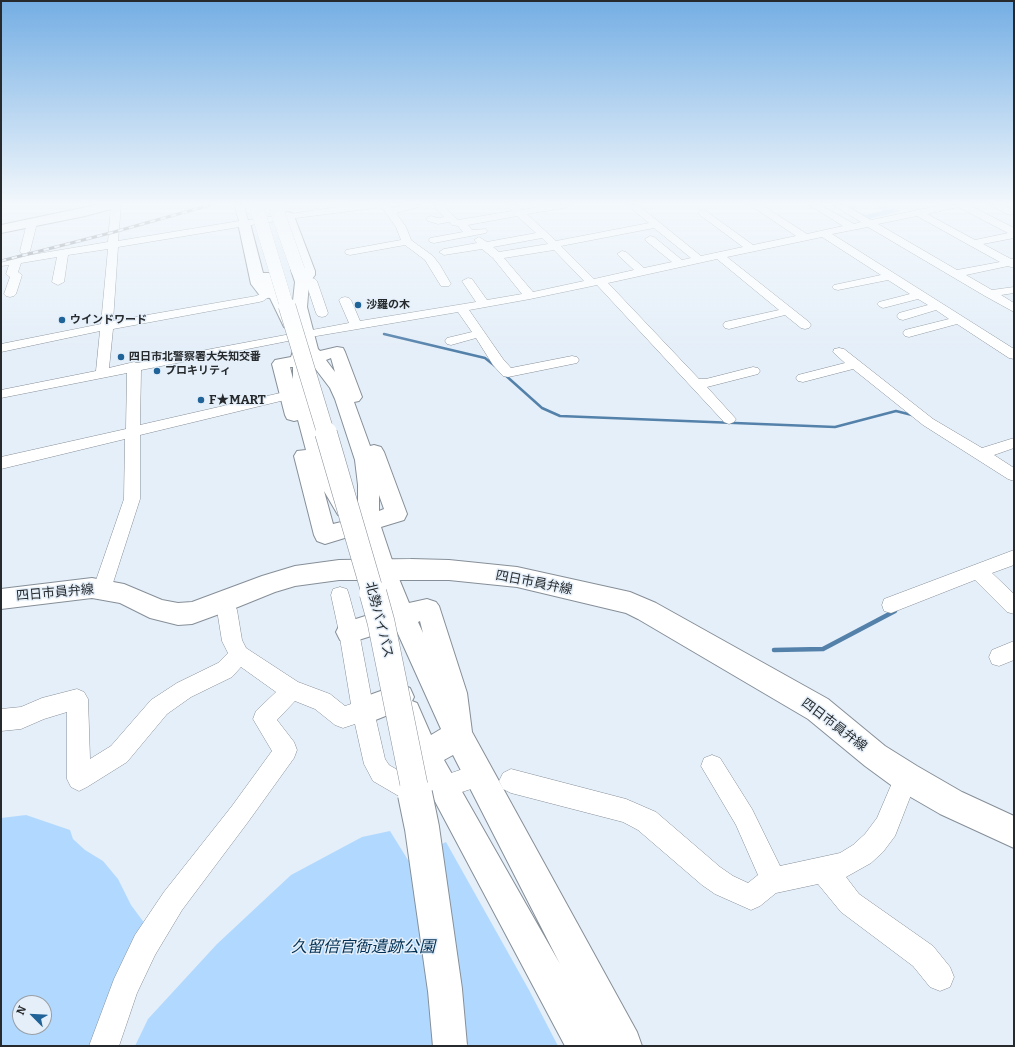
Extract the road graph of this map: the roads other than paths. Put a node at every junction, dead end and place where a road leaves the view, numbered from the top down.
1 (53, 254) edge
2 (63, 254) edge
3 (112, 254) edge
4 (255, 254) edge
5 (261, 254) edge
6 (263, 254) edge
7 (293, 254) edge
8 (302, 254) edge
9 (423, 254) edge
10 (494, 254) edge
11 (508, 254) edge
12 (565, 254) edge
13 (622, 254) dead end
14 (669, 254) edge
15 (691, 254) edge
16 (723, 254) edge
17 (856, 254) edge
18 (921, 254) edge
19 (994, 254) edge
20 (718, 255) junction
21 (497, 256) junction
22 (698, 259) junction
23 (16, 261) junction
24 (1, 263) edge
25 (1012, 263) edge
26 (679, 264) junction
27 (608, 267) dead end
28 (642, 272) junction
29 (955, 274) junction
30 (890, 276) junction
31 (302, 277) junction
32 (619, 277) junction
33 (468, 281) dead end
34 (58, 282) dead end
35 (596, 282) junction
36 (445, 284) dead end
37 (838, 287) dead end
38 (1011, 290) dead end
39 (10, 294) dead end
40 (989, 294) junction
41 (919, 295) junction
42 (530, 296) junction
43 (272, 297) junction
44 (345, 300) dead end
45 (484, 304) junction
46 (883, 304) dead end
47 (937, 306) junction
48 (462, 308) junction
49 (1014, 308) edge
50 (788, 311) junction
51 (322, 313) dead end
52 (903, 316) dead end
53 (957, 319) junction
54 (356, 325) junction
55 (729, 325) dead end
56 (805, 325) dead end
57 (107, 326) junction
58 (909, 333) dead end
59 (479, 334) junction
60 (451, 341) dead end
61 (303, 346) junction
62 (1008, 346) edge
63 (1, 348) edge
64 (839, 352) dead end
65 (1014, 355) edge
66 (572, 360) dead end
67 (854, 364) junction
68 (134, 366) junction
69 (753, 371) dead end
70 (102, 373) junction
71 (803, 378) dead end
72 (696, 383) junction
73 (1, 394) edge
74 (289, 395) junction
75 (729, 419) dead end
76 (357, 422) junction
77 (133, 432) junction
78 (305, 434) junction
79 (1014, 443) edge
80 (980, 454) junction
81 (1, 463) edge
82 (1014, 475) edge
83 (363, 524) junction
84 (1014, 557) edge
85 (377, 570) junction
86 (980, 575) junction
87 (102, 589) junction
88 (340, 595) dead end
89 (1, 598) edge
90 (224, 602) junction
91 (1013, 604) edge
92 (891, 605) dead end
93 (390, 620) junction
94 (349, 632) junction
95 (239, 655) junction
96 (292, 690) junction
97 (400, 697) junction
98 (363, 711) junction
99 (1, 720) edge
100 (458, 735) junction
101 (423, 750) junction
102 (712, 766) dead end
103 (906, 777) junction
104 (510, 781) dead end
105 (425, 785) dead end
106 (1014, 832) edge
107 (823, 870) junction
108 (774, 881) junction
109 (940, 976) dead end
110 (104, 1046) edge
111 (450, 1046) edge
112 (586, 1046) edge
113 (624, 1046) edge

1 - 23 street
2 - 34 street
3 - 57 street
4 - 43 main road
5 - 43 main road
6 - 111 main road, 北勢バイパス, bridge
7 - 31 main road, bridge
8 - 31 main road
9 - 36 street
10 - 21 street
11 - 21 street
12 - 35 street
13 - 28 street
14 - 26 street
15 - 22 street
16 - 20 street
17 - 30 street
18 - 29 street
19 - 25 street
20 - 22 street
20 - 50 street
21 - 42 street
22 - 26 street
23 - 24 street
23 - 39 street
25 - 29 street
26 - 28 street
27 - 32 street
28 - 32 street
29 - 40 street
30 - 37 street
30 - 41 street
31 - 51 street
31 - 61 main road
32 - 35 street
33 - 45 street
35 - 42 street
35 - 72 street
38 - 40 street
40 - 49 street
41 - 46 street
41 - 47 street
42 - 45 street
43 - 57 street
43 - 61 main road
44 - 54 street
45 - 48 street
47 - 52 street
47 - 53 street
48 - 54 street
48 - 59 street
50 - 55 street
50 - 56 street
53 - 58 street
53 - 62 street
54 - 61 street
57 - 63 street
57 - 70 street
59 - 60 street
59 - 66 street
61 - 68 street
61 - 74 main road
61 - 76 main road
61 - 78 main road
62 - 65 street
64 - 67 street
67 - 71 street
67 - 80 street
68 - 70 street
68 - 77 street
69 - 72 street
70 - 73 street
72 - 75 street
74 - 77 street
74 - 78 main road
76 - 78 main road
76 - 83 main road
77 - 81 street
77 - 87 street
78 - 83 main road
79 - 80 street
80 - 82 street
83 - 85 main road
84 - 86 street
85 - 90 main road, 四日市員弁線
85 - 93 main road
85 - 103 main road, 四日市員弁線
86 - 91 street
86 - 92 street
87 - 89 main road, 四日市員弁線
87 - 90 main road, 四日市員弁線
88 - 94 street
90 - 95 street
93 - 94 main road
93 - 97 main road
93 - 100 main road
94 - 98 street
95 - 96 street
95 - 99 street
96 - 98 street
96 - 110 street
97 - 98 main road
97 - 101 main road
98 - 105 street
100 - 101 main road
100 - 113 main road
101 - 112 main road
102 - 108 street
103 - 106 main road, 四日市員弁線
103 - 107 street
104 - 108 street
107 - 108 street
107 - 109 street

